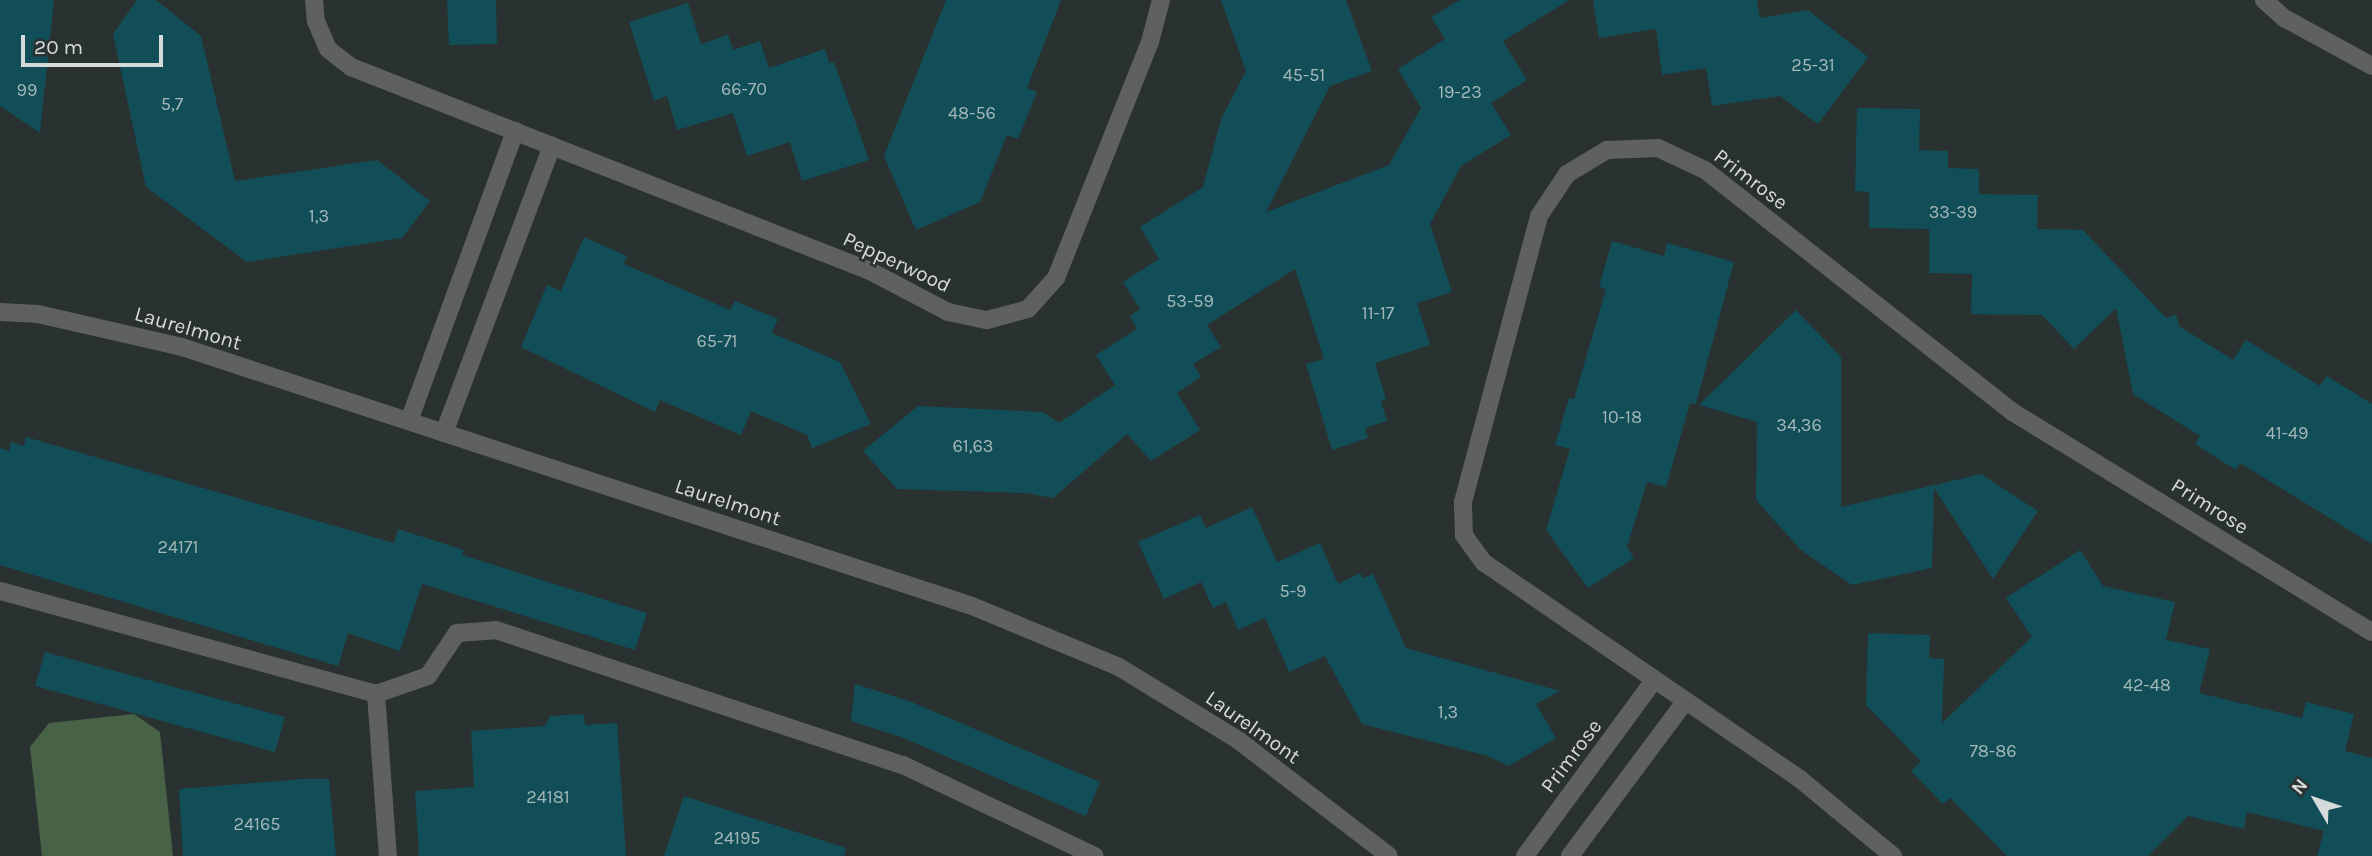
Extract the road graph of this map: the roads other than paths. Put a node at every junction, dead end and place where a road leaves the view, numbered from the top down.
1 (314, 0) edge
2 (1161, 0) edge
3 (2264, 0) edge
4 (2372, 66) edge
5 (515, 131) junction
6 (552, 146) junction
7 (0, 312) edge
8 (409, 421) junction
9 (444, 433) junction
10 (0, 591) edge
11 (2372, 632) edge
12 (1653, 682) junction
13 (376, 694) junction
14 (1684, 703) junction
15 (388, 856) edge
16 (1095, 856) edge
17 (1389, 856) edge
18 (1525, 856) edge
19 (1570, 856) edge
20 (1893, 856) edge

1 - 5 street, Pepperwood
2 - 6 street, Pepperwood
3 - 4 street
5 - 6 street, Pepperwood
5 - 8 street
6 - 9 street
7 - 8 street, Laurelmont
8 - 9 street, Laurelmont
9 - 17 street, Laurelmont
10 - 13 street
11 - 12 street, Primrose
12 - 14 street, Primrose
12 - 18 street, Primrose
13 - 15 street
13 - 16 street
14 - 19 street
14 - 20 street, Primrose

